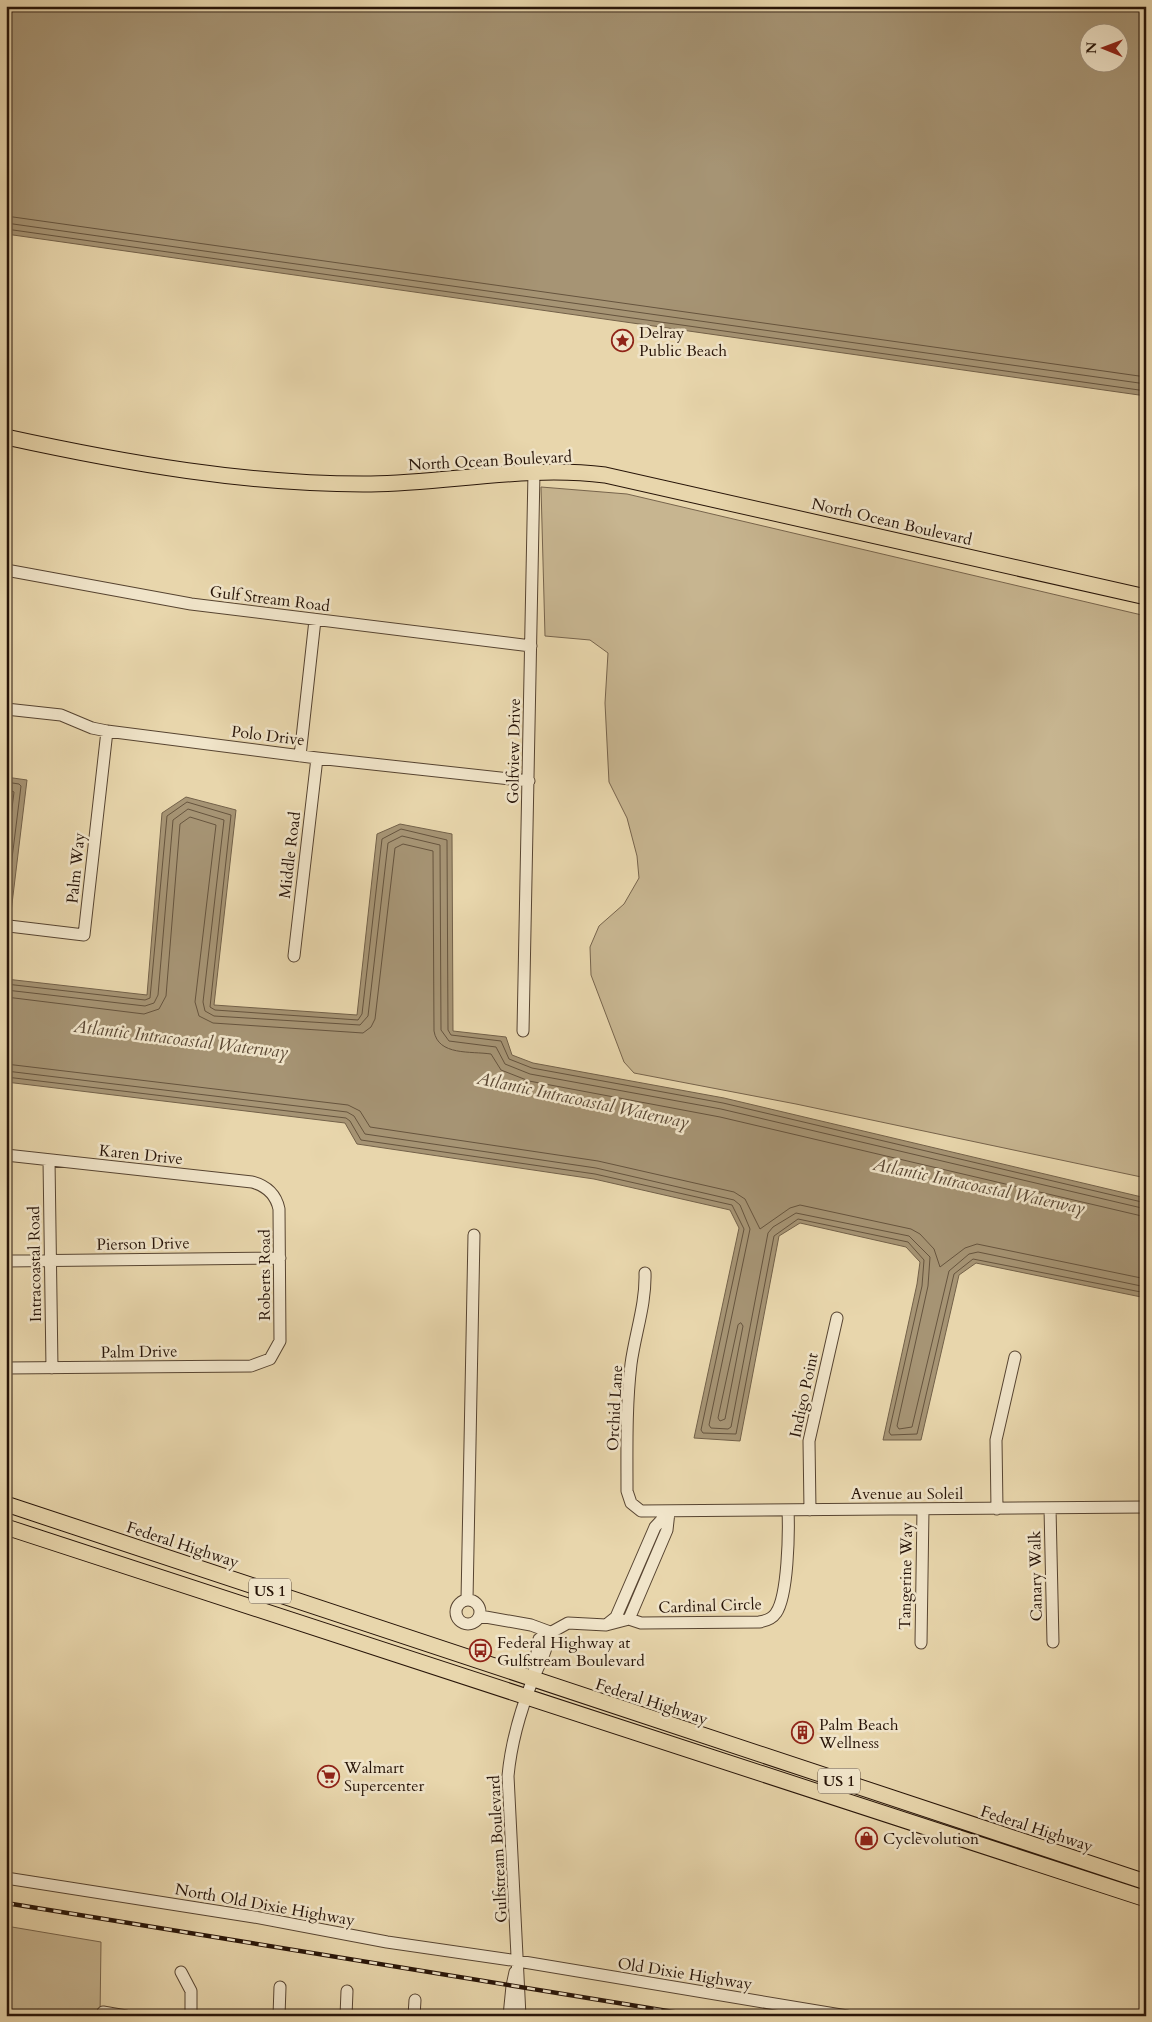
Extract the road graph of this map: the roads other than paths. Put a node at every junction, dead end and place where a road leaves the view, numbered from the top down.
1 (6, 437) edge
2 (534, 472) junction
3 (6, 570) edge
4 (1146, 597) edge
5 (315, 620) junction
6 (531, 646) junction
7 (6, 709) edge
8 (107, 731) junction
9 (300, 756) junction
10 (317, 758) junction
11 (530, 781) junction
12 (9, 926) dead end
13 (294, 956) dead end
14 (523, 1031) dead end
15 (6, 1155) edge
16 (48, 1160) junction
17 (270, 1191) joint
18 (474, 1235) dead end
19 (280, 1258) junction
20 (51, 1260) junction
21 (6, 1261) edge
22 (645, 1273) dead end
23 (837, 1318) dead end
24 (1015, 1357) dead end
25 (270, 1359) joint
26 (6, 1368) edge
27 (52, 1368) junction
28 (6, 1504) edge
29 (1146, 1507) edge
30 (1050, 1508) junction
31 (922, 1509) junction
32 (997, 1509) junction
33 (788, 1510) junction
34 (810, 1510) junction
35 (669, 1512) junction
36 (12, 1529) edge
37 (165, 1556) junction
38 (161, 1578) junction
39 (263, 1588) junction
40 (467, 1600) junction
41 (302, 1601) junction
42 (267, 1612) junction
43 (480, 1616) junction
44 (629, 1619) junction
45 (606, 1625) junction
46 (550, 1632) junction
47 (1053, 1642) dead end
48 (921, 1643) dead end
49 (533, 1680) junction
50 (528, 1696) junction
51 (822, 1774) junction
52 (783, 1779) junction
53 (849, 1784) junction
54 (824, 1793) junction
55 (6, 1878) edge
56 (1146, 1882) edge
57 (1146, 1899) edge
58 (518, 1961) junction
59 (181, 1972) dead end
60 (280, 1987) dead end
61 (346, 1990) dead end
62 (415, 2000) dead end
63 (103, 2012) dead end
64 (126, 2016) edge
65 (191, 2016) edge
66 (279, 2016) edge
67 (346, 2016) edge
68 (414, 2016) edge
69 (509, 2016) edge
70 (520, 2016) edge
71 (847, 2016) edge

1 - 2 main road, North Ocean Boulevard
2 - 4 main road, North Ocean Boulevard
2 - 6 street, Golfview Drive
3 - 5 street, Gulf Stream Road
5 - 6 street, Gulf Stream Road
5 - 9 street
6 - 11 street, Golfview Drive
7 - 8 street, Polo Drive
8 - 9 street, Polo Drive
8 - 12 street, Palm Way
9 - 10 street, Polo Drive
10 - 11 street, Polo Drive
10 - 13 street, Middle Road
11 - 14 street, Golfview Drive
15 - 16 street, Karen Drive
16 - 17 street, Karen Drive
16 - 20 street, Intracoastal Road
17 - 19 street, Roberts Road
18 - 40 street
19 - 20 street, Pierson Drive
19 - 25 street, Roberts Road
20 - 21 street, Pierson Drive
20 - 27 street, Intracoastal Road
22 - 35 street, Orchid Lane
23 - 34 street, Indigo Point
24 - 32 street
25 - 27 street, Palm Drive
26 - 27 street, Palm Drive
28 - 37 main road, Federal Highway / US 1
29 - 30 street, Avenue au Soleil
30 - 32 street, Avenue au Soleil
30 - 47 street, Canary Walk
31 - 32 street, Avenue au Soleil
31 - 34 street, Avenue au Soleil
31 - 48 street, Tangerine Way
33 - 34 street, Avenue au Soleil
33 - 35 street, Avenue au Soleil
33 - 44 street, Cardinal Circle
35 - 44 street
35 - 45 street
36 - 37 main road
36 - 38 main road, Federal Highway / US 1
37 - 39 main road, Federal Highway / US 1
38 - 39 main road
38 - 42 main road, Federal Highway / US 1
39 - 41 main road, Federal Highway / US 1
40 - 43 street
40 - 43 street
41 - 42 main road
41 - 49 main road, Federal Highway / US 1
42 - 50 main road, Federal Highway / US 1
43 - 46 street
44 - 45 street
45 - 46 street
46 - 49 street
49 - 50 street, Gulfstream Boulevard
49 - 51 main road, Federal Highway / US 1
50 - 52 main road, Federal Highway / US 1
50 - 58 street, Gulfstream Boulevard
51 - 52 main road
51 - 53 main road, Federal Highway / US 1
52 - 54 main road, Federal Highway / US 1
53 - 54 main road
53 - 56 main road, Federal Highway / US 1
54 - 57 main road, Federal Highway / US 1
55 - 58 street, North Old Dixie Highway
58 - 69 street
58 - 70 street, Gulfstream Boulevard
58 - 71 street, Old Dixie Highway
59 - 65 street
60 - 66 street
61 - 67 street
62 - 68 street
63 - 64 street

